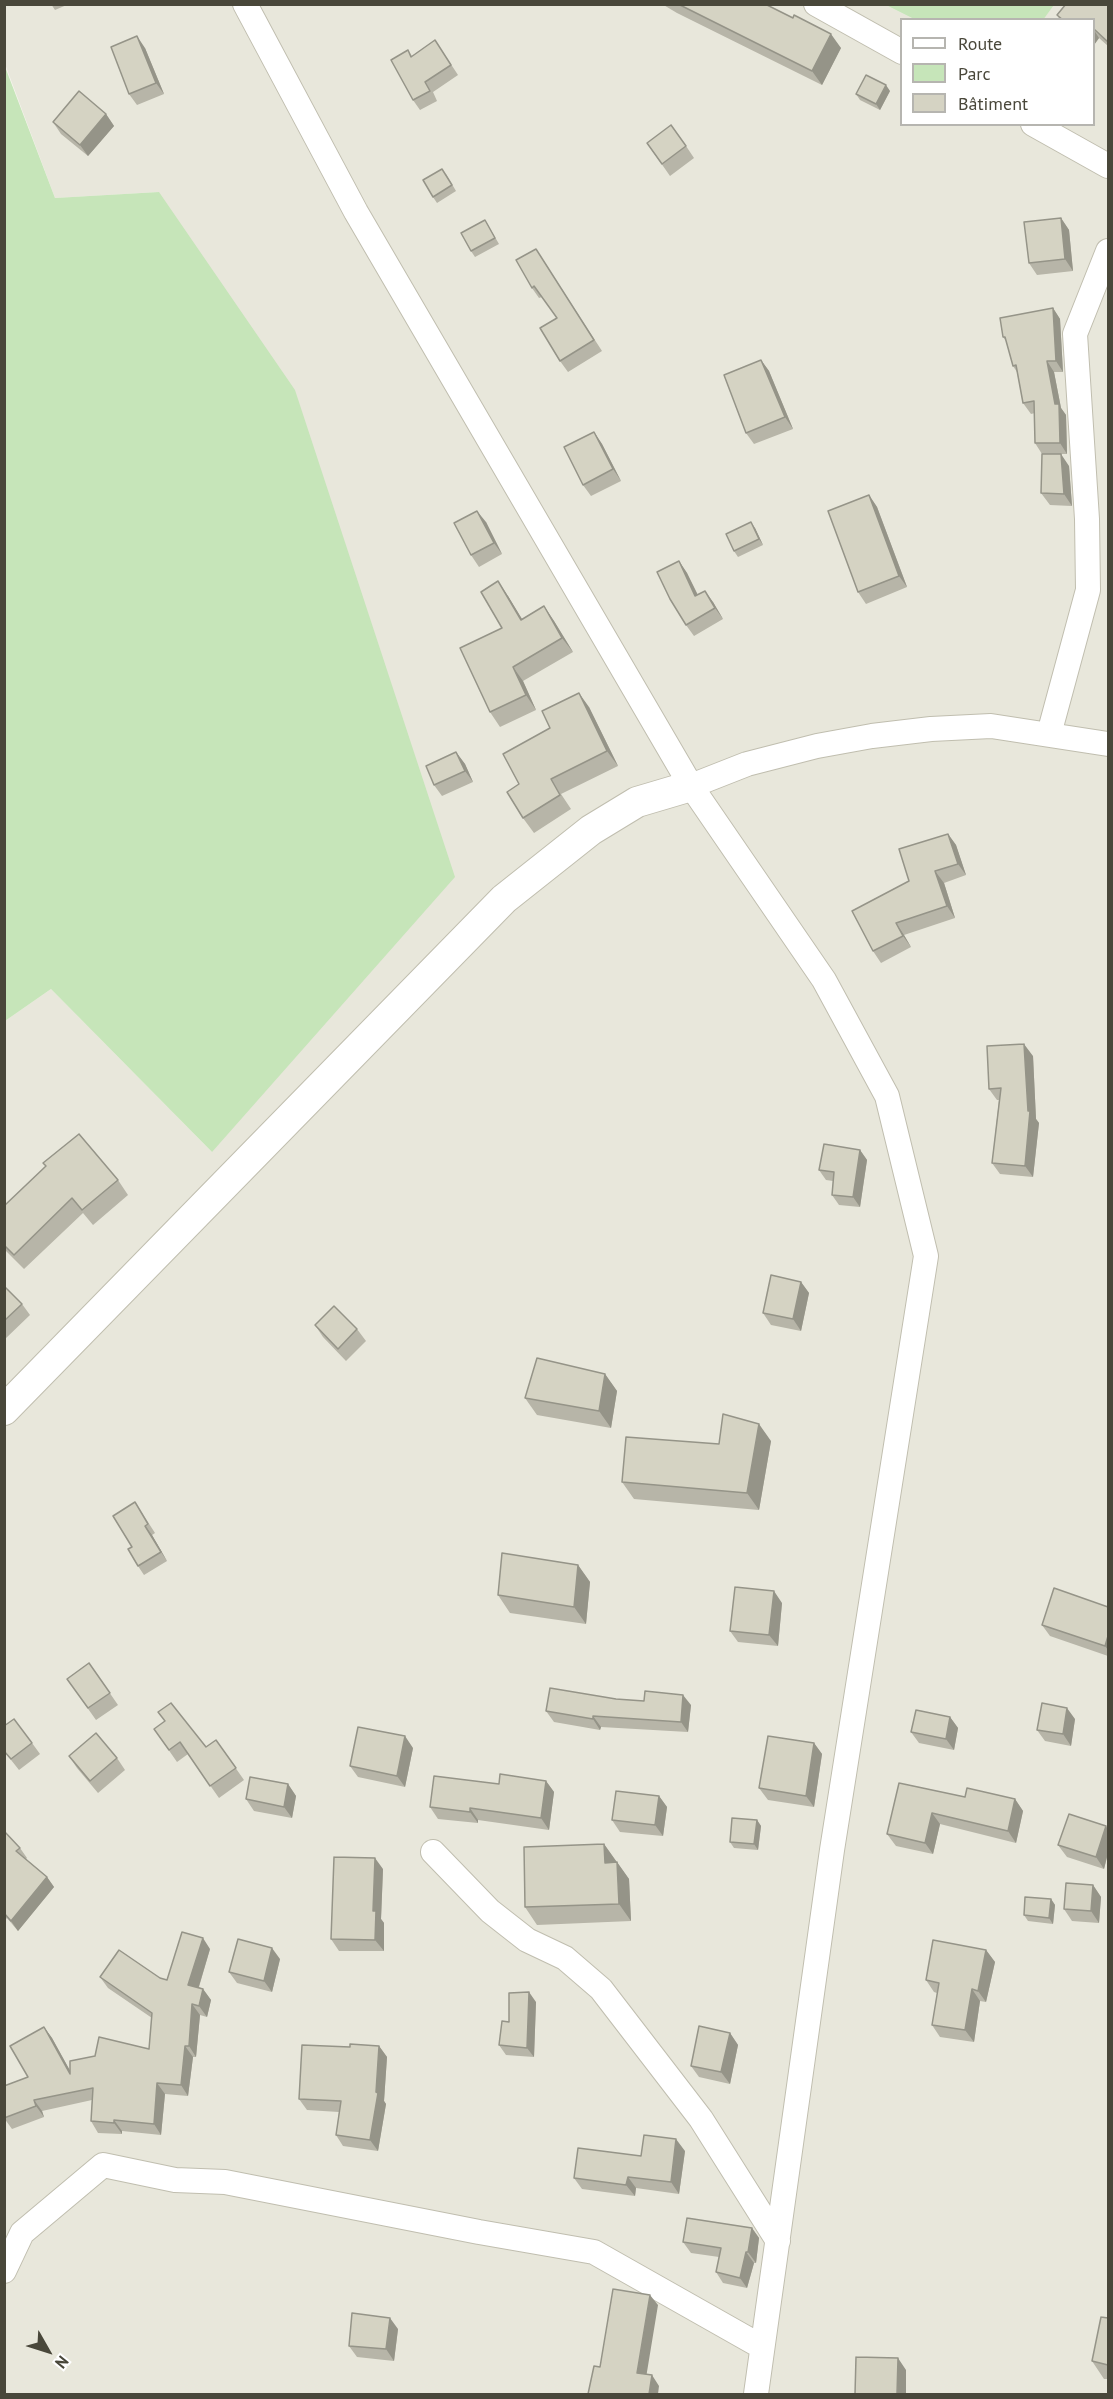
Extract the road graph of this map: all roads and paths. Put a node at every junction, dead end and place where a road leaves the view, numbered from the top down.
1 (245, 4) edge
2 (816, 4) edge
3 (900, 51) edge
4 (1037, 126) edge
5 (1108, 166) edge
6 (1108, 251) edge
7 (1049, 734) junction
8 (1108, 744) edge
9 (691, 786) junction
10 (4, 1410) edge
11 (433, 1852) dead end
12 (778, 2241) junction
13 (4, 2271) edge
14 (762, 2347) junction
15 (756, 2394) edge

1 - 9 street
2 - 3 street
4 - 5 street
6 - 7 street
7 - 8 street
7 - 9 street
9 - 10 street
9 - 12 street
11 - 12 street
12 - 14 street
13 - 14 street
14 - 15 street

